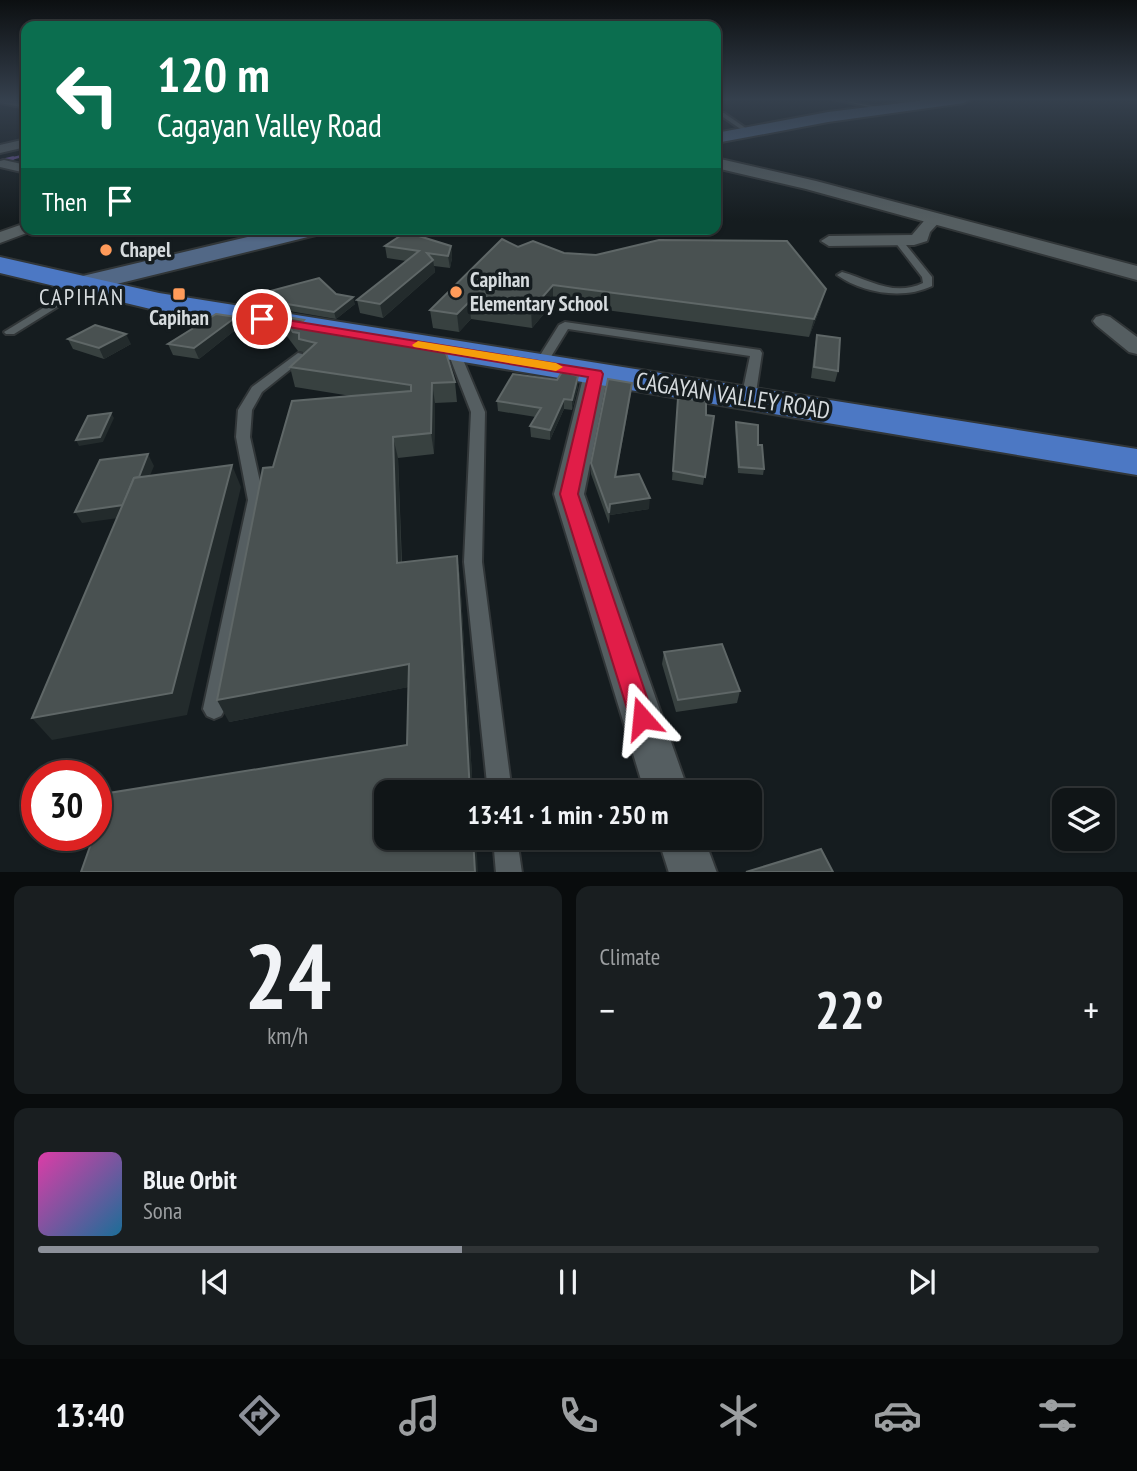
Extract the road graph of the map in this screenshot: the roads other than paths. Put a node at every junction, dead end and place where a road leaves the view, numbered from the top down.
1 (21, 144) edge
2 (0, 149) edge
3 (4, 164) dead end
4 (721, 164) edge
5 (21, 167) edge
6 (935, 218) junction
7 (21, 230) edge
8 (287, 235) edge
9 (0, 238) edge
10 (829, 241) dead end
11 (899, 242) junction
12 (0, 265) edge
13 (1137, 274) edge
14 (842, 275) dead end
15 (82, 285) junction
16 (1103, 321) dead end
17 (10, 332) dead end
18 (1137, 347) edge
19 (453, 350) junction
20 (298, 357) edge
21 (540, 365) junction
22 (596, 374) junction
23 (748, 399) junction
24 (1137, 462) edge
25 (214, 709) edge
26 (498, 780) edge
27 (663, 780) edge
28 (506, 850) edge
29 (685, 850) edge
30 (509, 872) edge
31 (693, 872) edge

1 - 2 street
3 - 5 street
4 - 6 street
6 - 11 street
6 - 13 street
7 - 9 street
8 - 15 main road
10 - 11 street
11 - 14 lane
12 - 15 highway, CAGAYAN VALLEY ROAD
15 - 17 lane
15 - 19 highway, CAGAYAN VALLEY ROAD
16 - 18 street
19 - 21 highway, CAGAYAN VALLEY ROAD
19 - 26 lane
20 - 25 lane
21 - 22 highway, CAGAYAN VALLEY ROAD
21 - 23 lane
22 - 23 highway, CAGAYAN VALLEY ROAD
22 - 27 street
23 - 24 highway, CAGAYAN VALLEY ROAD
28 - 30 lane
29 - 31 street

